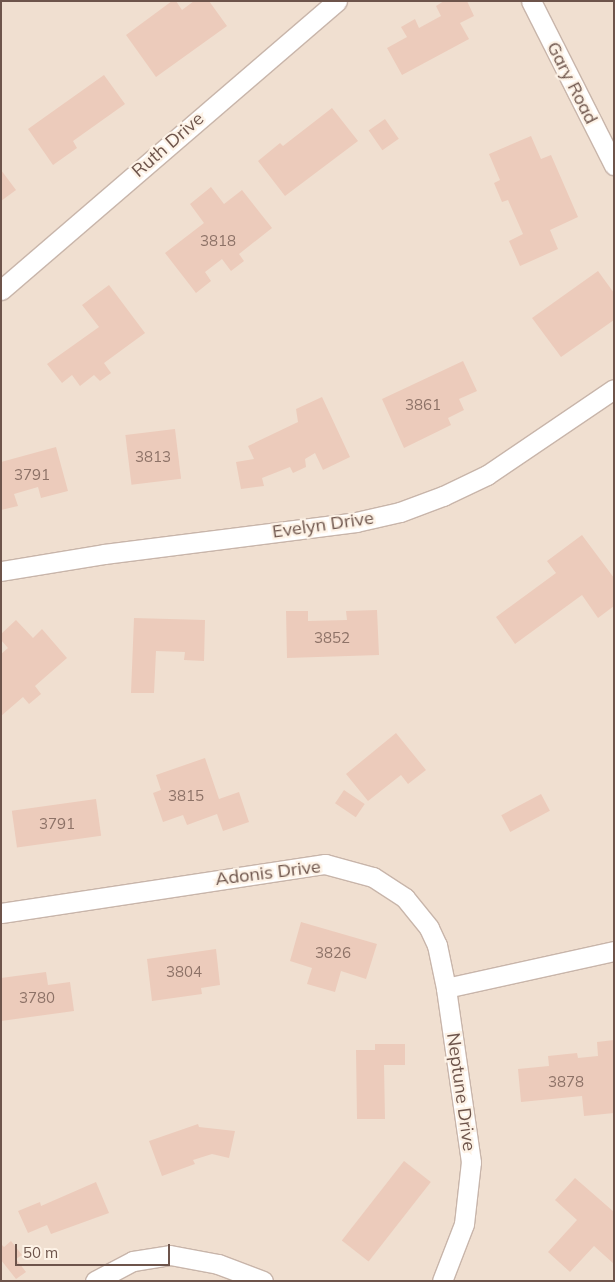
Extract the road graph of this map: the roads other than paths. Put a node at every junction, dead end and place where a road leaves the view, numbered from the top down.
1 (337, 1) edge
2 (531, 1) edge
3 (614, 165) edge
4 (1, 290) edge
5 (614, 389) edge
6 (1, 571) edge
7 (1, 913) edge
8 (614, 950) edge
9 (446, 988) junction
10 (95, 1281) edge
11 (263, 1281) edge
12 (442, 1281) edge

1 - 4 street, Ruth Drive
2 - 3 street, Gary Road
5 - 6 street, Evelyn Drive
7 - 9 street, Adonis Drive
8 - 9 street
9 - 12 street, Neptune Drive
10 - 11 street

